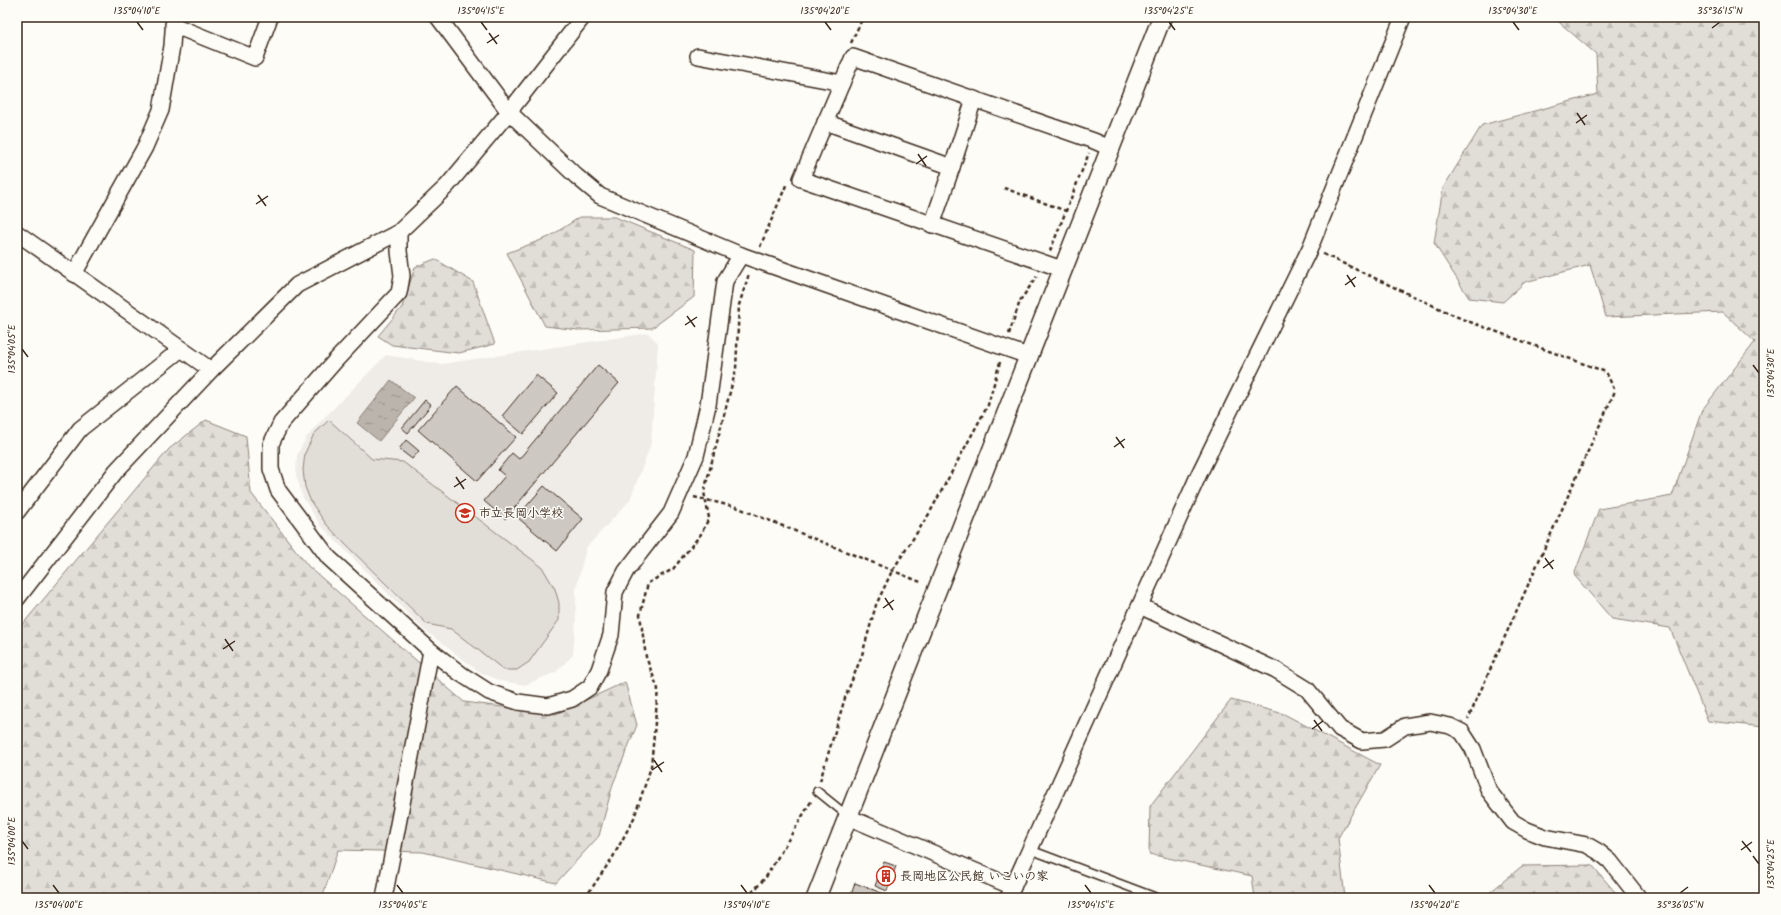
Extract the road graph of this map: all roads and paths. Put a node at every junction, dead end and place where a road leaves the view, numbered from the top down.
1 (270, 17) edge
2 (438, 17) edge
3 (583, 17) edge
4 (1162, 17) edge
5 (1403, 17) edge
6 (174, 21) edge
7 (698, 56) dead end
8 (842, 83) junction
9 (974, 99) junction
10 (510, 112) junction
11 (825, 122) junction
12 (1102, 144) junction
13 (952, 167) junction
14 (801, 179) junction
15 (1004, 188) dead end
16 (1066, 211) junction
17 (932, 225) junction
18 (399, 232) junction
19 (17, 233) edge
20 (1310, 248) junction
21 (747, 258) junction
22 (1054, 266) junction
23 (74, 274) junction
24 (1004, 348) junction
25 (180, 350) junction
26 (1028, 356) junction
27 (211, 370) junction
28 (680, 493) junction
29 (706, 501) junction
30 (17, 512) edge
31 (892, 571) junction
32 (938, 590) junction
33 (17, 599) edge
34 (1140, 606) junction
35 (431, 651) junction
36 (1462, 732) junction
37 (818, 790) junction
38 (848, 817) junction
39 (1031, 850) junction
40 (1011, 892) edge
41 (384, 898) edge
42 (585, 898) edge
43 (747, 898) edge
44 (816, 898) edge
45 (1158, 898) edge
46 (1639, 898) edge

1 - 6 street
2 - 10 street
3 - 10 street
4 - 12 street
5 - 20 street
6 - 23 street
7 - 8 street
8 - 9 street
8 - 11 street
9 - 12 street
9 - 13 street
10 - 18 street
10 - 21 street
11 - 13 street
11 - 14 street
12 - 16 path
12 - 22 street
13 - 17 street
14 - 17 street
14 - 21 path
15 - 16 path
16 - 22 path
17 - 22 street
18 - 27 street
18 - 35 street
19 - 23 street
20 - 34 street
20 - 36 path
21 - 24 street
21 - 28 street
21 - 29 path
22 - 24 path
22 - 26 street
23 - 25 street
24 - 26 street
24 - 31 path
25 - 27 street
25 - 30 street
26 - 32 street
27 - 33 street
28 - 29 path
28 - 35 street
29 - 31 path
29 - 42 path
31 - 32 path
31 - 37 path
32 - 38 street
34 - 36 street
34 - 39 street
35 - 41 street
36 - 46 street
37 - 38 lane
37 - 43 path
38 - 40 street
38 - 44 street
39 - 40 street
39 - 45 lane

